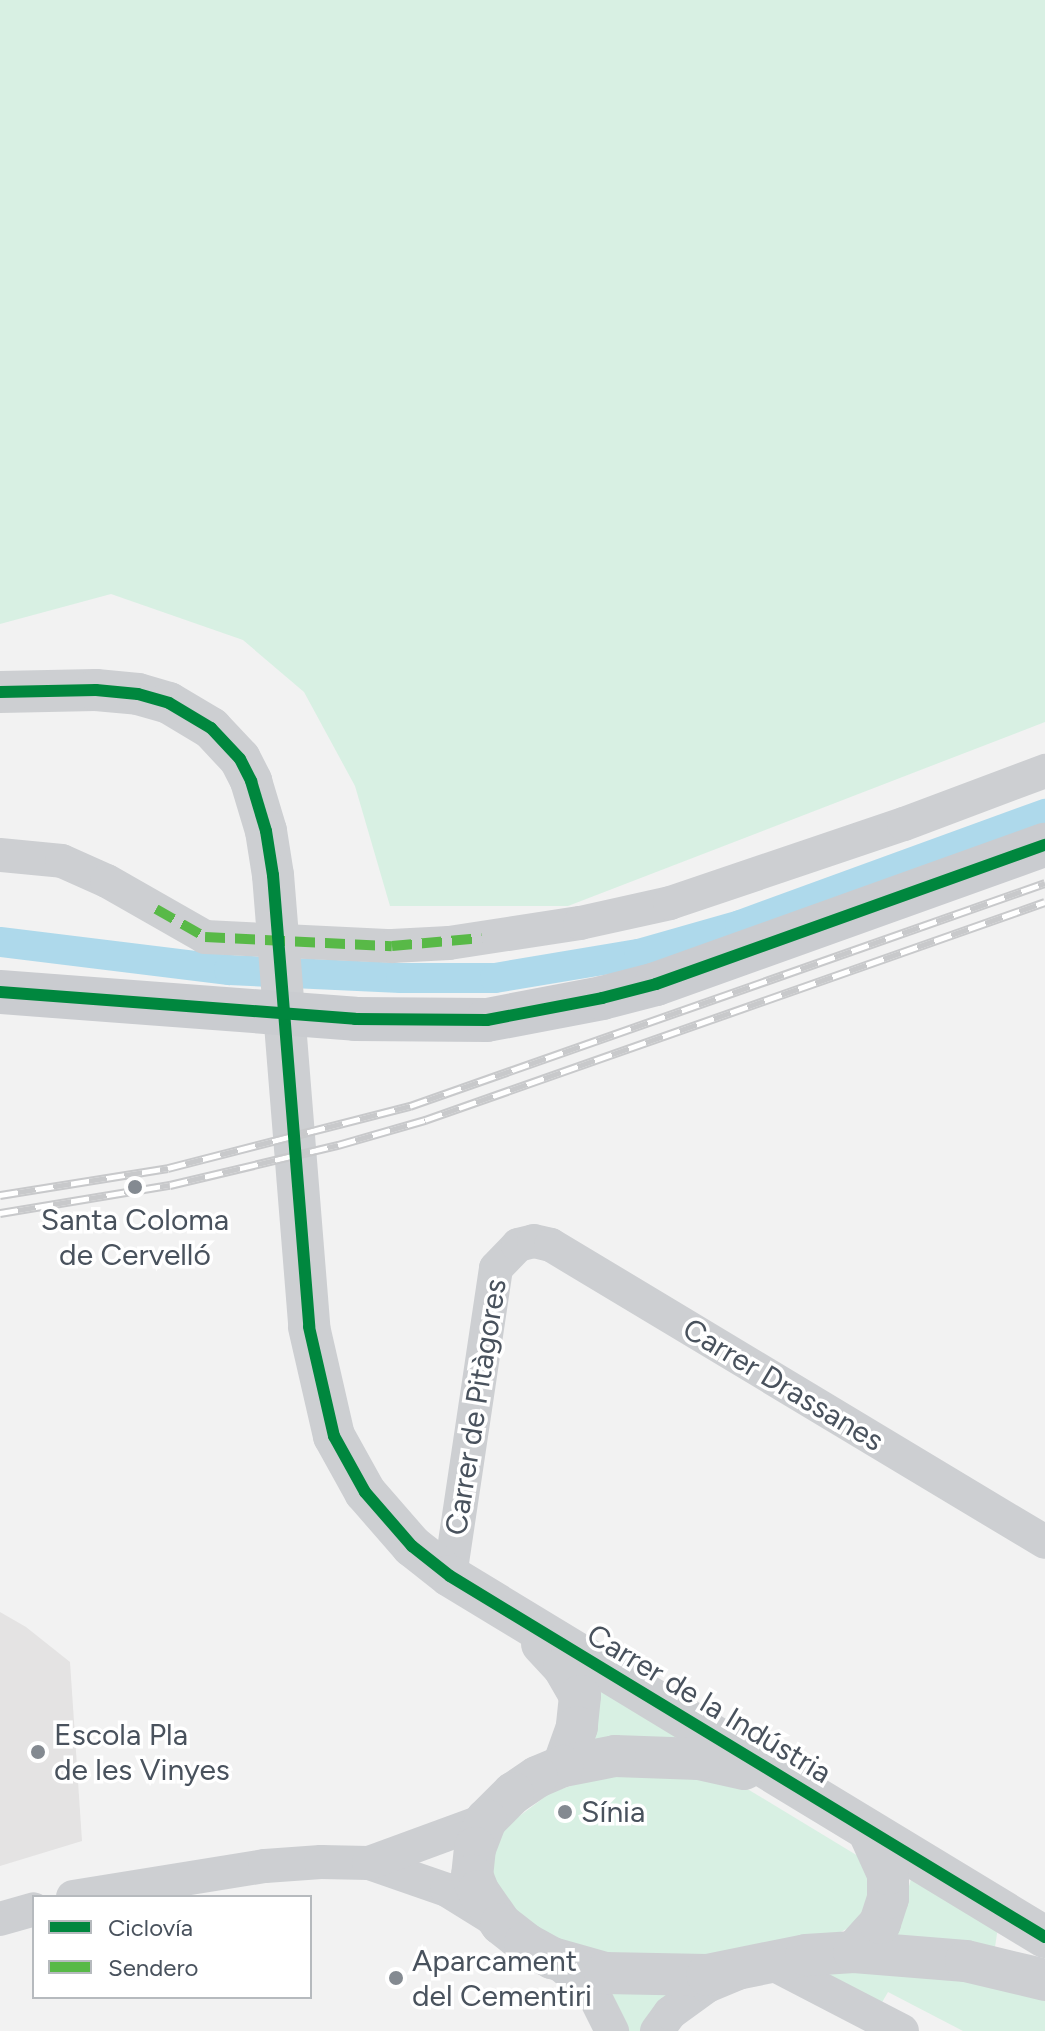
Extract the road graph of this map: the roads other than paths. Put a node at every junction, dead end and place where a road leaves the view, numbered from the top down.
1 (0, 692) edge
2 (1045, 771) edge
3 (1045, 845) edge
4 (0, 855) edge
5 (1, 993) edge
6 (518, 1245) joint
7 (1045, 1542) edge
8 (450, 1576) junction
9 (522, 1623) junction
10 (563, 1766) junction
11 (776, 1777) junction
12 (486, 1820) junction
13 (868, 1830) junction
14 (369, 1863) junction
15 (85, 1895) edge
16 (32, 1910) edge
17 (0, 1919) edge
18 (501, 1924) junction
19 (1045, 1937) edge
20 (854, 1952) junction
21 (552, 1958) junction
22 (767, 1961) junction
23 (1045, 1980) edge
24 (612, 2031) edge
25 (657, 2031) edge
26 (902, 2031) edge

1 - 8 street
2 - 4 street
3 - 5 main road
6 - 7 street, Carrer Drassanes
6 - 8 street, Carrer de Pitàgores
8 - 9 street
9 - 10 street
9 - 11 street, Carrer de la Indústria
10 - 11 street
10 - 12 street
11 - 13 street, Carrer de la Indústria
12 - 14 street
12 - 18 street
13 - 19 street, Carrer de la Indústria
13 - 20 street
14 - 15 street
14 - 18 street
16 - 17 street
18 - 21 street
20 - 22 street
20 - 23 street
21 - 22 street
21 - 24 street
22 - 25 street
22 - 26 street

